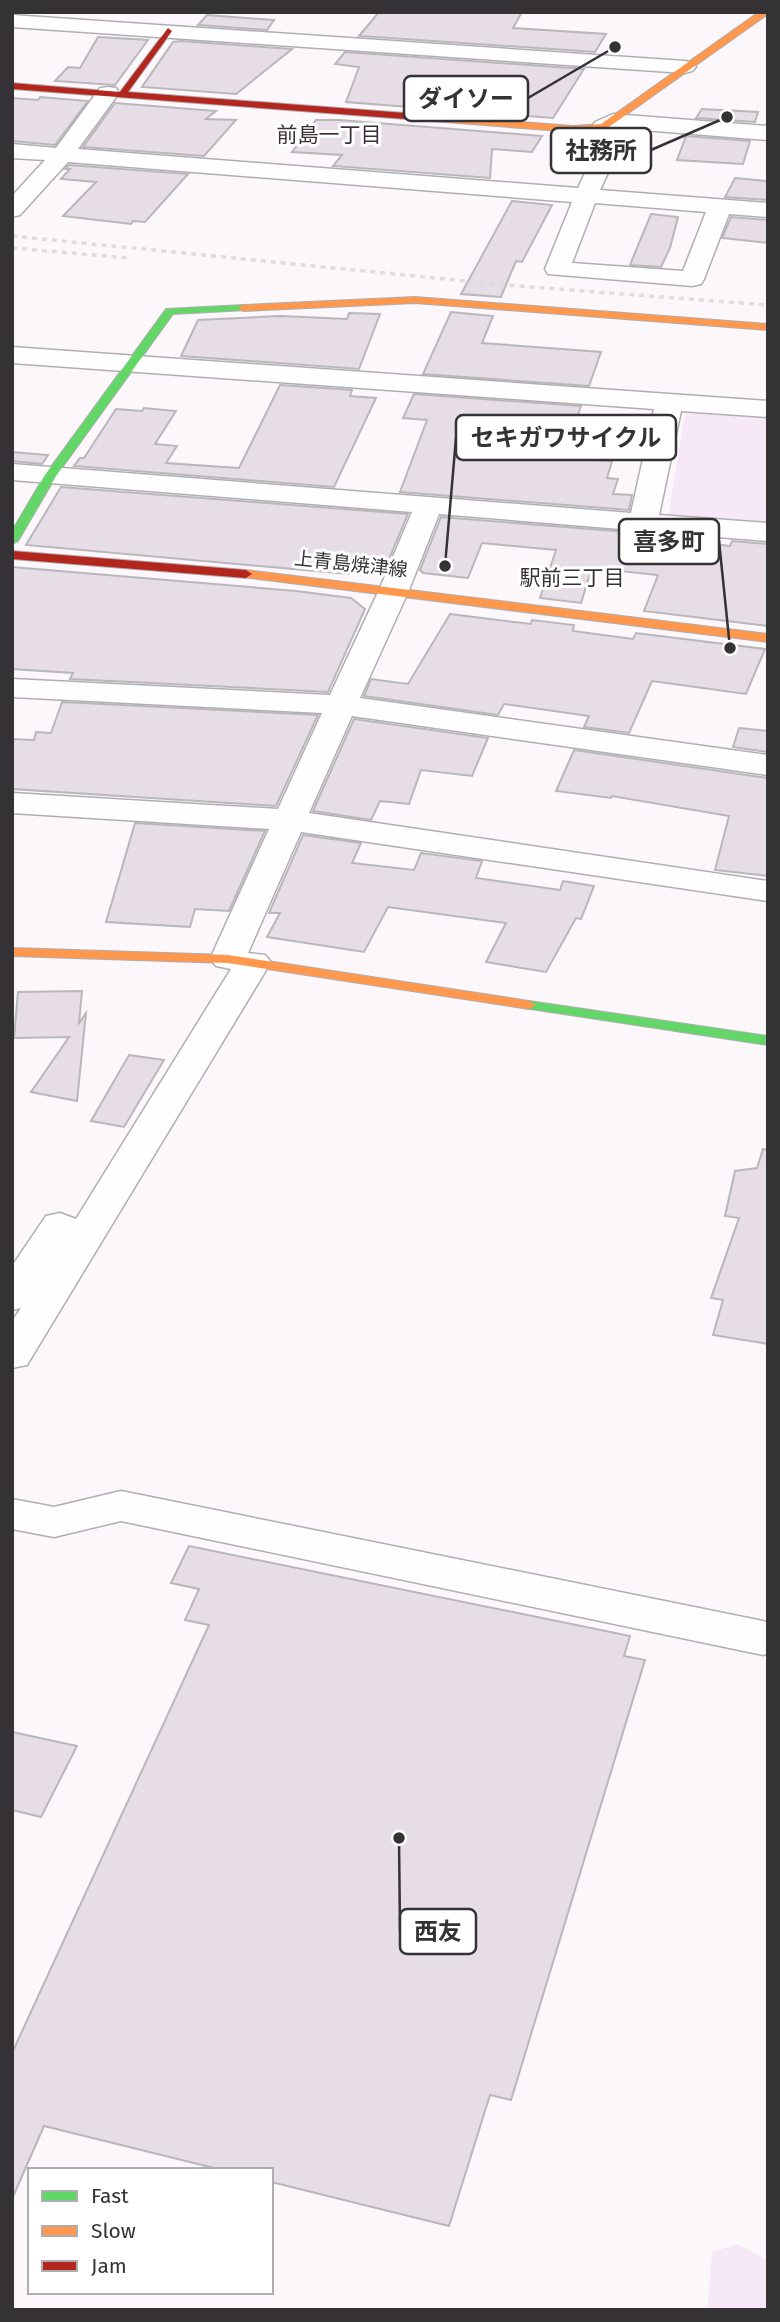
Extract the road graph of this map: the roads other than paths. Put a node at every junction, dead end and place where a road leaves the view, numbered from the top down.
1 (184, 12) edge
2 (765, 12) edge
3 (12, 21) edge
4 (168, 31) junction
5 (685, 67) junction
6 (12, 86) edge
7 (115, 94) junction
8 (608, 124) junction
9 (768, 132) edge
10 (12, 151) edge
11 (62, 155) junction
12 (586, 196) junction
13 (720, 206) junction
14 (12, 210) edge
15 (768, 210) edge
16 (768, 327) edge
17 (12, 355) edge
18 (132, 363) junction
19 (669, 402) junction
20 (768, 409) edge
21 (12, 472) edge
22 (51, 475) junction
23 (429, 504) junction
24 (644, 520) junction
25 (768, 531) edge
26 (12, 541) edge
27 (12, 555) edge
28 (394, 590) junction
29 (768, 638) edge
30 (12, 688) edge
31 (341, 705) junction
32 (768, 765) edge
33 (12, 803) edge
34 (290, 820) junction
35 (768, 891) edge
36 (12, 952) edge
37 (241, 961) junction
38 (768, 1041) edge
39 (60, 1225) dead end
40 (12, 1297) edge
41 (12, 1355) edge
42 (12, 1514) edge
43 (763, 1638) dead end

1 - 4 street
2 - 5 street
3 - 4 street
4 - 5 street
4 - 7 street
5 - 8 street
6 - 7 street
7 - 8 street
7 - 11 street
8 - 9 street
8 - 12 street
10 - 11 street
11 - 12 street
11 - 14 street
12 - 13 street
12 - 13 street
13 - 15 street
16 - 18 street
17 - 18 street
18 - 19 street
18 - 22 street
19 - 20 street
19 - 24 street
21 - 22 street
22 - 23 street
22 - 26 street
23 - 24 street
23 - 28 street
24 - 25 street
27 - 28 street, 上青島焼津線
28 - 29 street, 上青島焼津線
28 - 31 street
30 - 31 street
31 - 32 street
31 - 34 street
33 - 34 street
34 - 35 street
34 - 37 street
36 - 37 street
37 - 38 street
37 - 41 street
39 - 40 street
42 - 43 street

